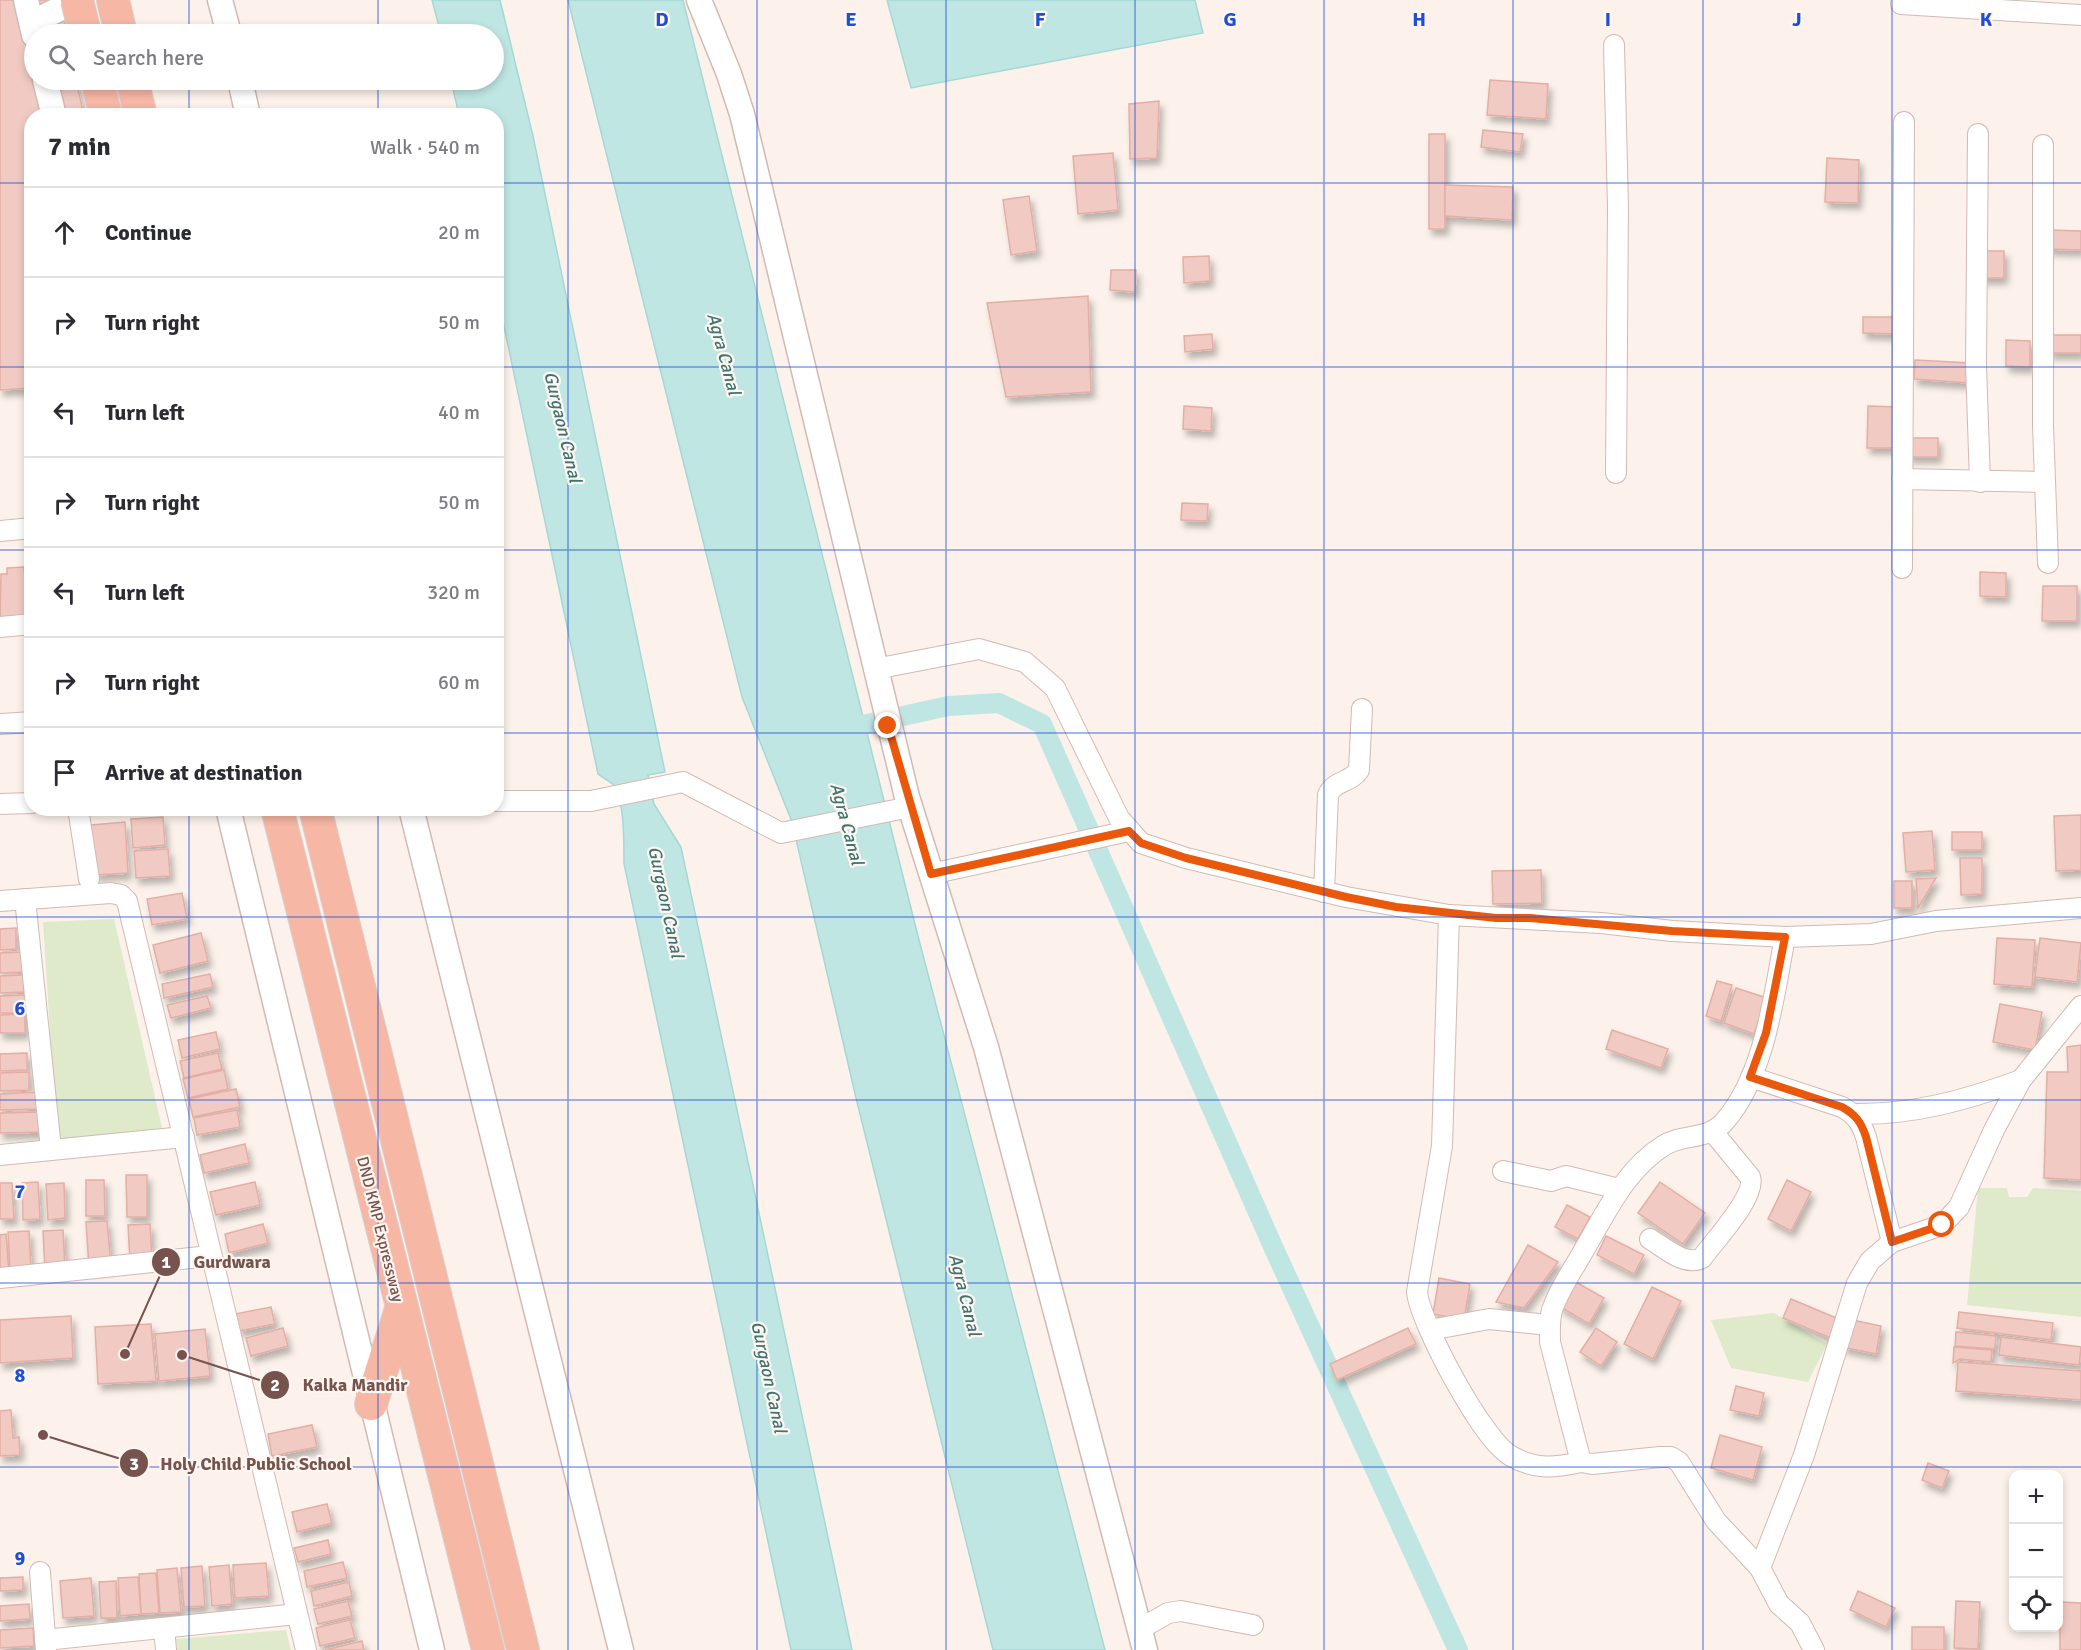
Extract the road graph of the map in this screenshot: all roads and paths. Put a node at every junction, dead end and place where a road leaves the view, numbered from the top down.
1 (26, 0) edge
2 (220, 0) edge
3 (699, 0) edge
4 (1901, 4) dead end
5 (2081, 15) edge
6 (81, 16) edge
7 (31, 24) edge
8 (41, 24) edge
9 (226, 24) edge
10 (1614, 45) dead end
11 (48, 90) edge
12 (100, 90) edge
13 (134, 90) edge
14 (242, 90) edge
15 (52, 108) edge
16 (104, 108) edge
17 (139, 108) edge
18 (247, 108) edge
19 (1904, 122) dead end
20 (1978, 134) dead end
21 (2043, 145) dead end
22 (1616, 473) dead end
23 (1902, 479) junction
24 (1980, 482) junction
25 (2045, 482) junction
26 (24, 529) edge
27 (0, 531) edge
28 (2048, 563) dead end
29 (1902, 568) dead end
30 (24, 625) edge
31 (0, 627) edge
32 (875, 669) junction
33 (1362, 709) dead end
34 (24, 722) edge
35 (0, 724) edge
36 (504, 801) edge
37 (24, 803) edge
38 (0, 804) edge
39 (910, 807) junction
40 (79, 816) edge
41 (230, 816) edge
42 (278, 816) edge
43 (317, 816) edge
44 (413, 816) edge
45 (1129, 831) junction
46 (931, 874) junction
47 (89, 879) dead end
48 (1324, 892) junction
49 (25, 899) junction
50 (0, 901) edge
51 (2081, 908) edge
52 (1449, 915) junction
53 (1785, 937) junction
54 (2081, 1006) edge
55 (1750, 1077) junction
56 (2021, 1080) junction
57 (1854, 1114) junction
58 (1713, 1132) junction
59 (184, 1137) junction
60 (51, 1149) junction
61 (0, 1155) edge
62 (1503, 1171) dead end
63 (1619, 1189) junction
64 (1650, 1239) dead end
65 (1892, 1242) junction
66 (210, 1256) junction
67 (0, 1278) edge
68 (401, 1309) junction
69 (1549, 1325) junction
70 (1430, 1330) junction
71 (371, 1404) junction
72 (1581, 1462) junction
73 (1760, 1568) junction
74 (40, 1572) dead end
75 (297, 1614) junction
76 (1253, 1625) dead end
77 (164, 1628) junction
78 (1142, 1640) edge
79 (46, 1645) edge
80 (166, 1650) edge
81 (306, 1650) edge
82 (432, 1650) edge
83 (488, 1650) edge
84 (523, 1650) edge
85 (621, 1650) edge
86 (1814, 1650) edge

1 - 7 street
2 - 9 street
3 - 32 street
4 - 5 street
6 - 8 street
10 - 22 street
11 - 15 street
12 - 16 highway
13 - 17 highway
14 - 18 street
19 - 23 street
20 - 24 street
21 - 25 street
23 - 24 street
23 - 29 street
24 - 25 street
25 - 28 street
26 - 27 street
30 - 31 street
32 - 39 street
32 - 45 street
33 - 48 street
34 - 35 street
36 - 39 street
37 - 38 street
39 - 46 street
40 - 47 street
41 - 71 street
42 - 68 highway, DND KMP Expressway
43 - 84 highway
44 - 85 street
45 - 46 street
45 - 48 street
46 - 78 street
48 - 52 street
49 - 50 street
49 - 59 street
49 - 60 street
51 - 53 street
52 - 53 street
52 - 70 street
53 - 55 street
54 - 56 street
55 - 57 street
55 - 58 street
56 - 57 street
56 - 65 street
57 - 65 street
58 - 63 street
58 - 64 street
59 - 60 street
59 - 66 street
60 - 61 street
62 - 63 street
63 - 69 street
65 - 73 street
66 - 67 street
66 - 75 street
68 - 71 highway
68 - 83 highway, DND KMP Expressway
69 - 70 street
69 - 72 street
70 - 72 street
71 - 82 street
72 - 73 street
73 - 86 street
74 - 79 street
75 - 77 street
75 - 81 street
76 - 78 street
77 - 79 street
77 - 80 street

